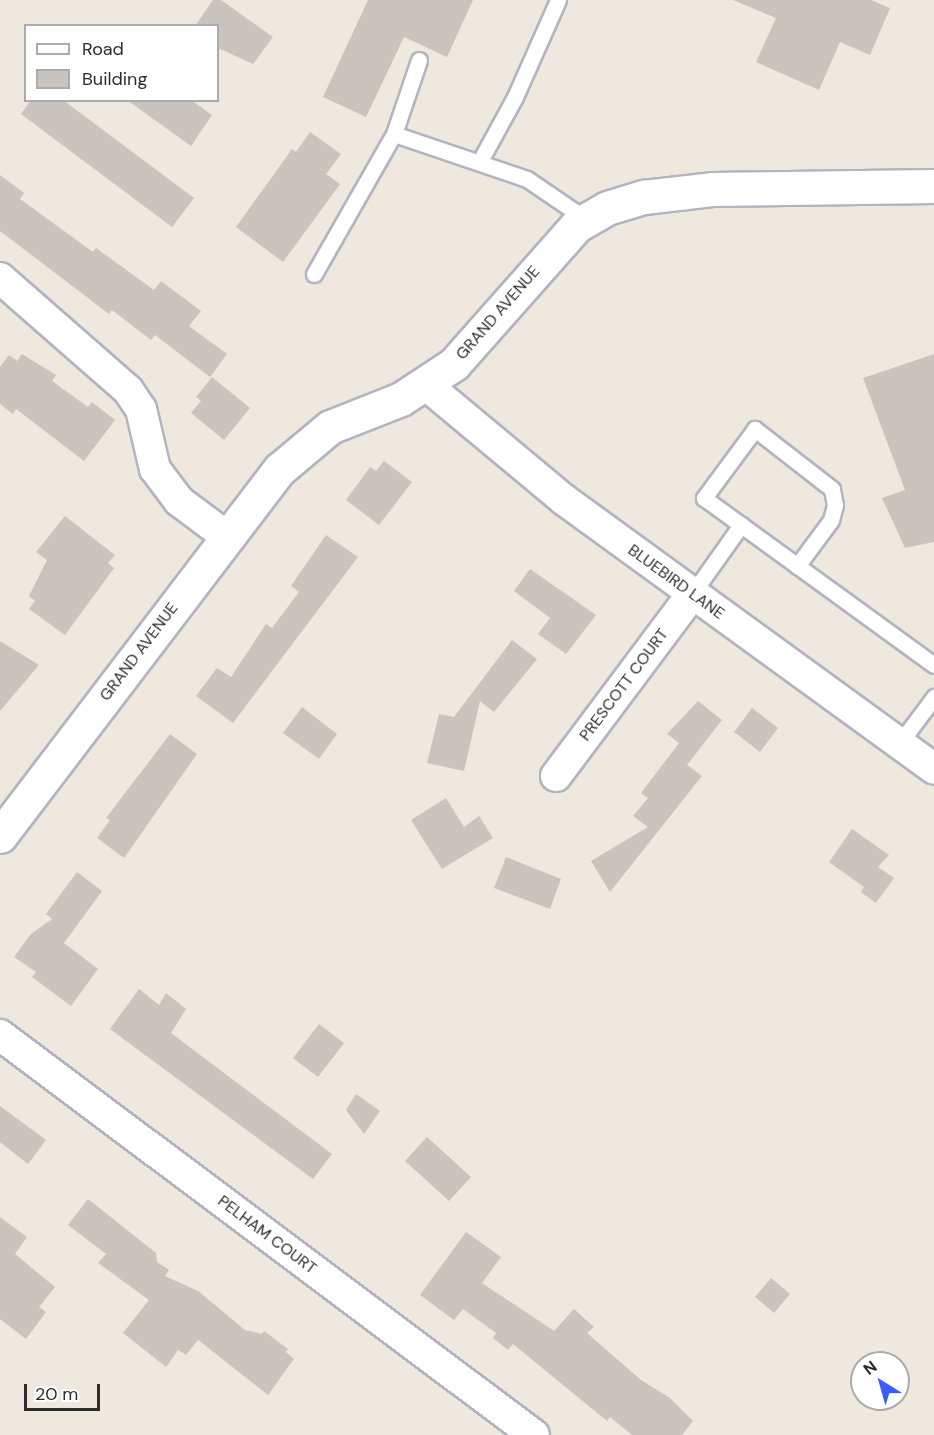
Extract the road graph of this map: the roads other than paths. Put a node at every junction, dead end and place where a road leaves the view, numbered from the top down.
1 (558, 0) edge
2 (419, 60) dead end
3 (394, 134) junction
4 (480, 162) junction
5 (934, 186) edge
6 (587, 220) junction
7 (314, 274) dead end
8 (0, 278) edge
9 (425, 384) junction
10 (741, 525) junction
11 (226, 536) junction
12 (797, 566) junction
13 (692, 594) junction
14 (934, 665) edge
15 (934, 697) edge
16 (899, 744) junction
17 (934, 769) edge
18 (556, 776) dead end
19 (0, 836) edge
20 (0, 1035) edge
21 (534, 1435) edge

1 - 4 lane
2 - 3 lane
3 - 4 lane
3 - 7 lane
4 - 6 lane
5 - 6 street, GRAND AVENUE
6 - 9 street, GRAND AVENUE
8 - 11 street
9 - 11 street, GRAND AVENUE
9 - 13 street, BLUEBIRD LANE
10 - 12 lane
10 - 12 lane
10 - 13 lane
11 - 19 street, GRAND AVENUE
12 - 14 lane
13 - 16 street, BLUEBIRD LANE
13 - 18 street, PRESCOTT COURT
15 - 16 lane
16 - 17 street, BLUEBIRD LANE
20 - 21 street, PELHAM COURT

